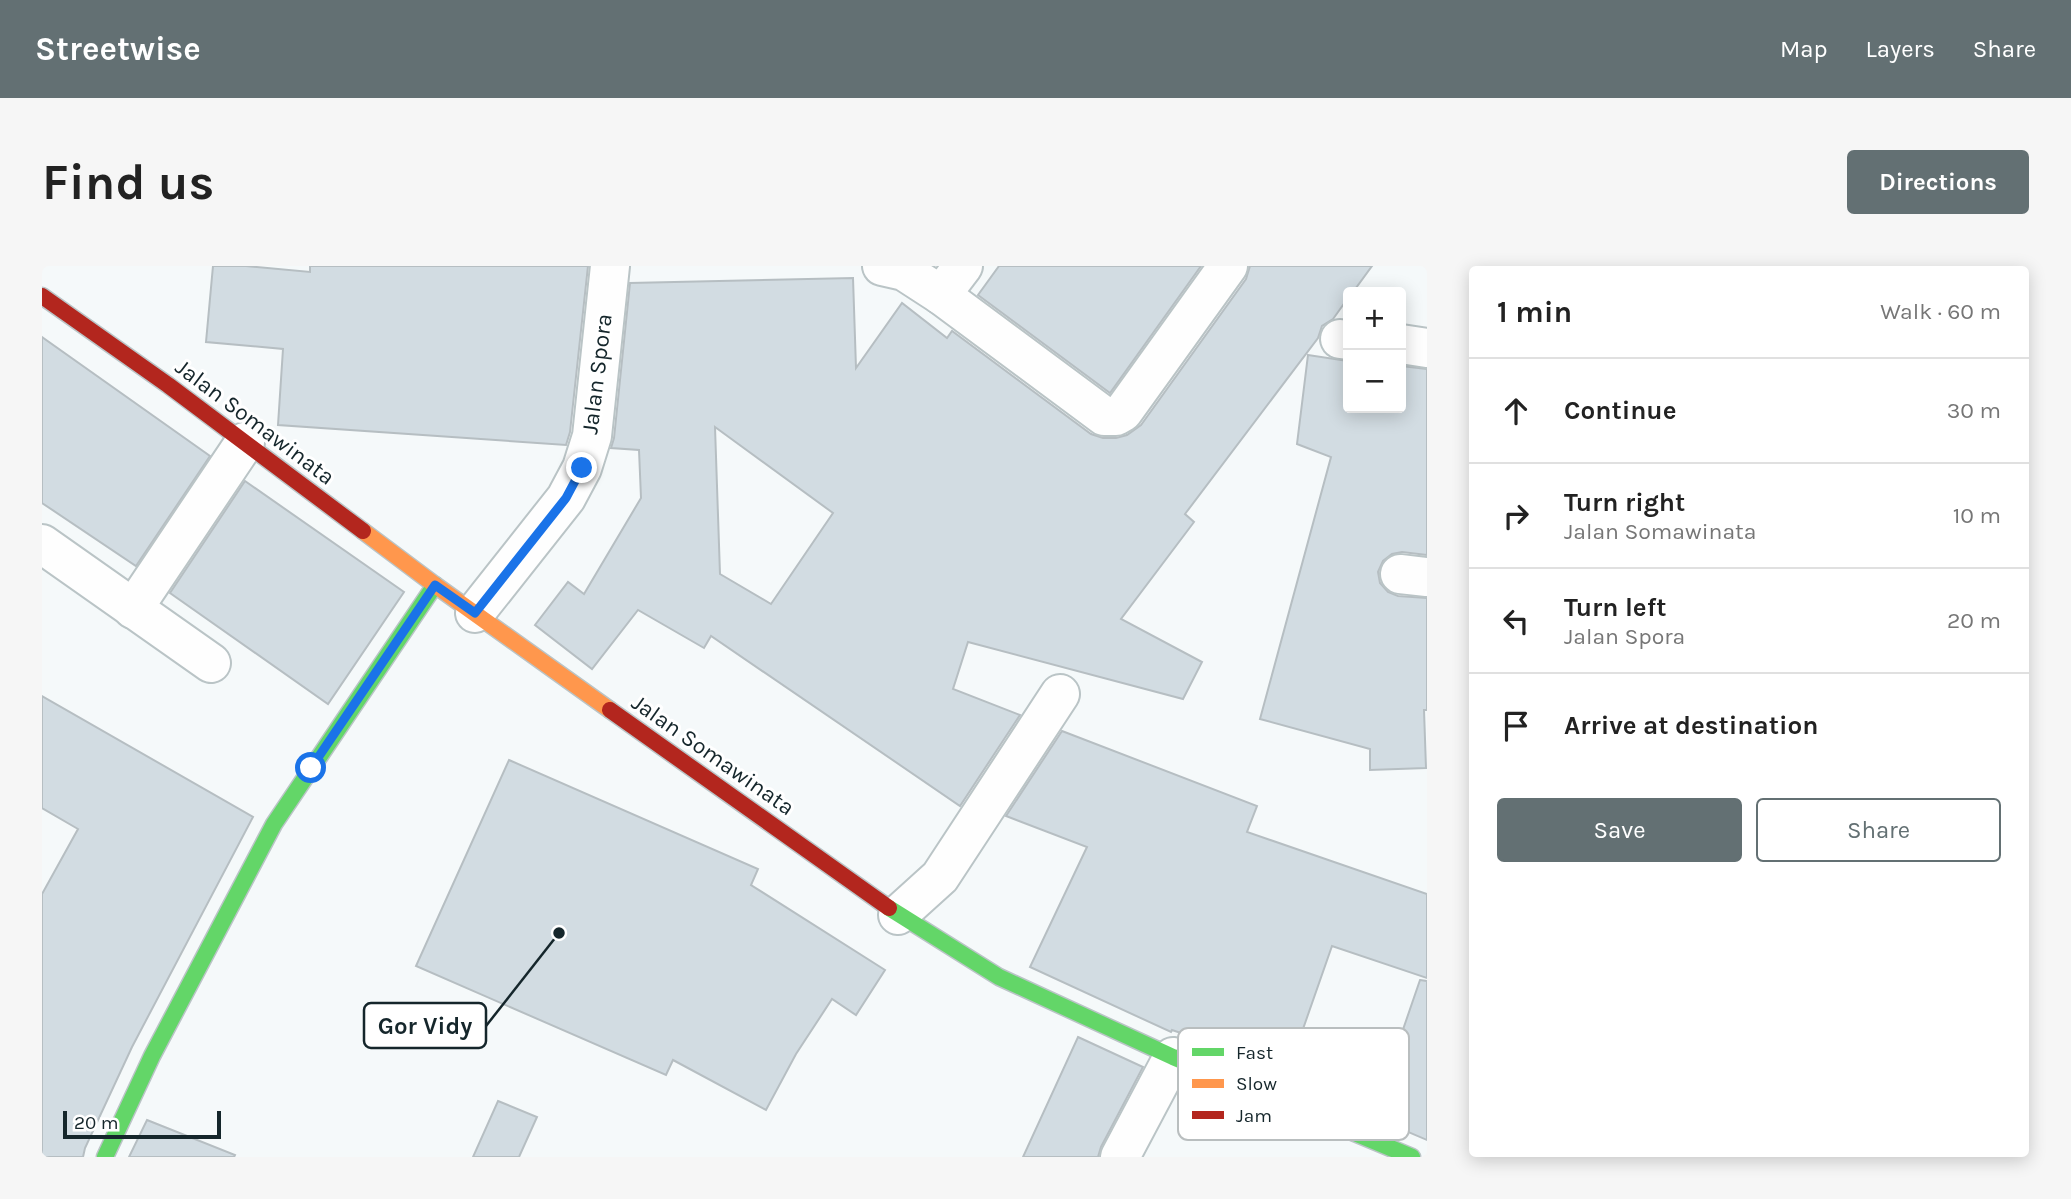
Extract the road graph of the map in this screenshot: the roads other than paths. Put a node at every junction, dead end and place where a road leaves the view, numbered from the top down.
1 (610, 266) edge
2 (1228, 266) edge
3 (889, 267) edge
4 (952, 281) edge
5 (42, 296) edge
6 (1406, 345) edge
7 (1427, 348) edge
8 (245, 442) junction
9 (42, 544) edge
10 (435, 585) junction
11 (133, 609) junction
12 (475, 613) junction
13 (211, 663) dead end
14 (1060, 694) dead end
15 (898, 915) junction
16 (1173, 1057) junction
17 (1178, 1059) edge
18 (1371, 1140) edge
19 (105, 1157) edge
20 (1120, 1157) edge
21 (1412, 1157) edge

1 - 12 street, Jalan Spora
2 - 4 street
3 - 4 street
5 - 8 street, Jalan Somawinata
6 - 7 street
8 - 10 street, Jalan Somawinata
8 - 11 street
9 - 11 street
10 - 12 street, Jalan Somawinata
10 - 19 street
11 - 13 street
12 - 15 street, Jalan Somawinata
14 - 15 street
15 - 16 street, Jalan Somawinata
16 - 17 street, Jalan Somawinata
16 - 20 street
18 - 21 street, Jalan Somawinata

